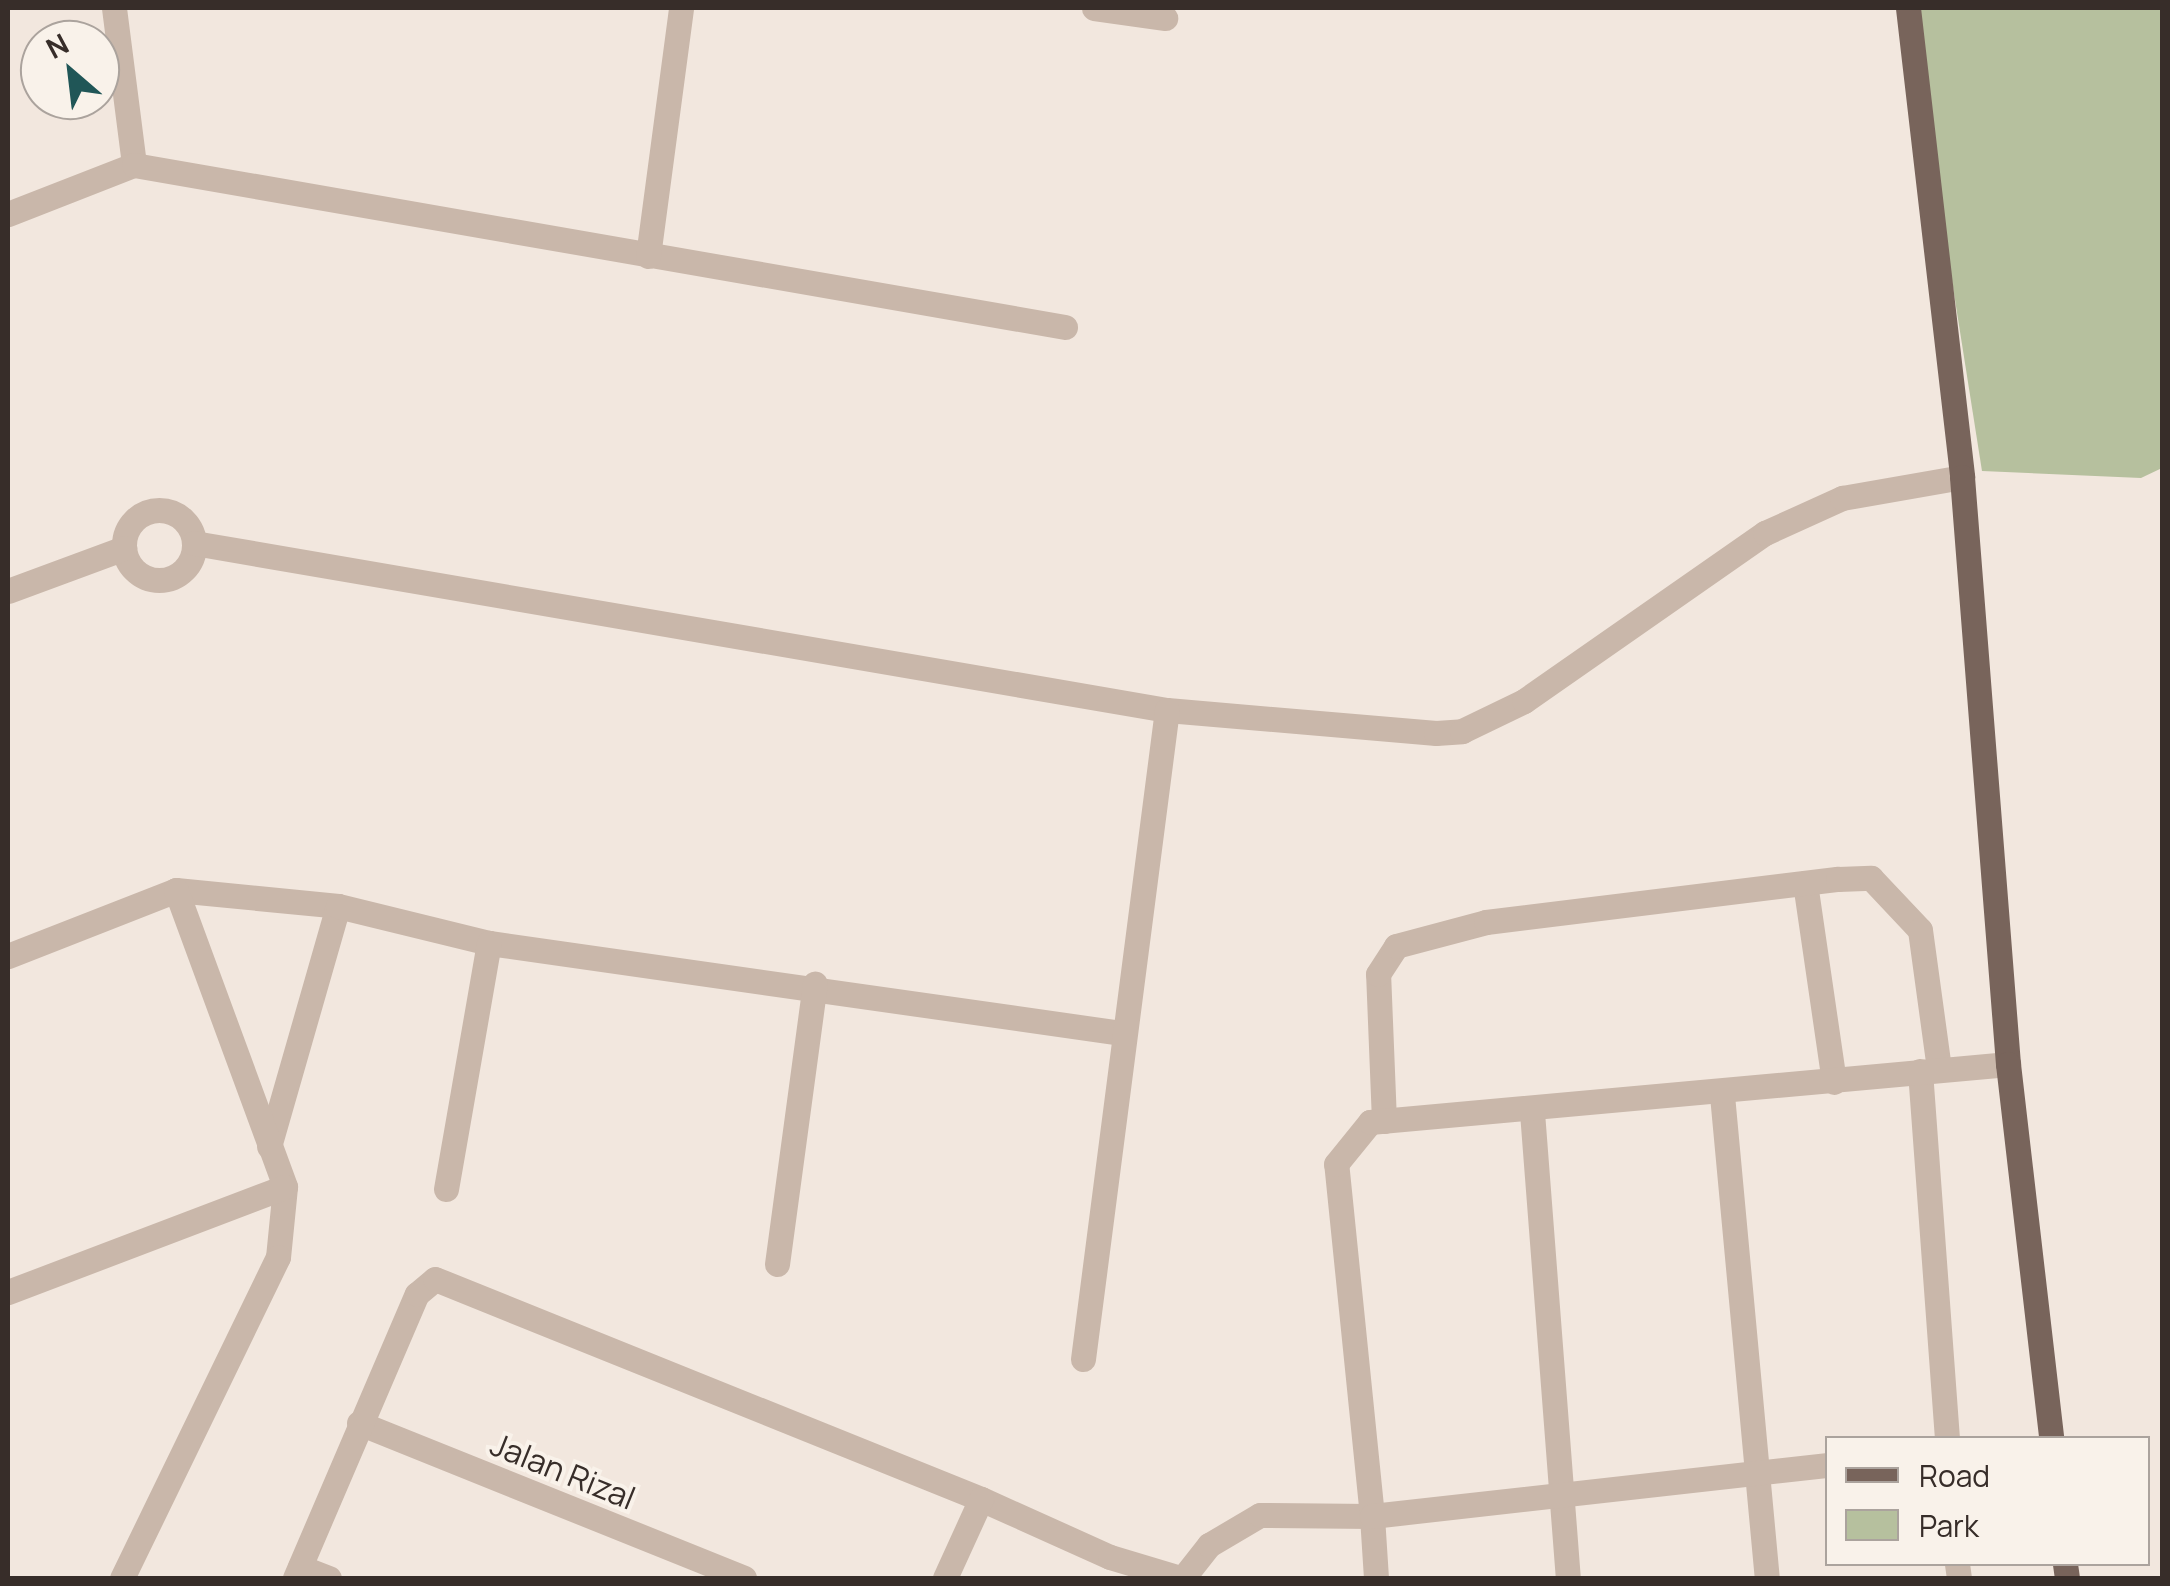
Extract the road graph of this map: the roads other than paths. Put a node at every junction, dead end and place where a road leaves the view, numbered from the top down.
1 (114, 8) edge
2 (681, 8) edge
3 (1094, 8) edge
4 (1908, 8) edge
5 (1166, 18) dead end
6 (134, 165) junction
7 (8, 214) edge
8 (648, 256) junction
9 (1065, 327) dead end
10 (1962, 477) junction
11 (194, 543) junction
12 (124, 548) junction
13 (8, 591) edge
14 (1167, 710) junction
15 (1804, 883) junction
16 (176, 890) junction
17 (338, 906) junction
18 (488, 943) junction
19 (8, 956) edge
20 (816, 984) junction
21 (1121, 1033) junction
22 (2008, 1064) junction
23 (1930, 1070) junction
24 (1834, 1082) junction
25 (1722, 1096) junction
26 (1532, 1112) junction
27 (1384, 1121) junction
28 (270, 1146) junction
29 (285, 1186) junction
30 (446, 1189) dead end
31 (777, 1264) dead end
32 (8, 1292) edge
33 (1083, 1359) dead end
34 (358, 1423) junction
35 (1948, 1436) edge
36 (2051, 1436) edge
37 (1825, 1465) edge
38 (1757, 1471) junction
39 (1564, 1492) junction
40 (982, 1499) junction
41 (1372, 1516) junction
42 (297, 1573) edge
43 (1176, 1577) edge
44 (122, 1578) edge
45 (328, 1578) edge
46 (744, 1578) edge
47 (945, 1578) edge
48 (1376, 1578) edge
49 (1568, 1578) edge
50 (1767, 1578) edge

1 - 6 street
2 - 8 street
3 - 5 street
4 - 10 main road
6 - 7 street
6 - 8 street
8 - 9 street
10 - 14 street
10 - 22 main road
11 - 12 street
11 - 12 street
11 - 14 street
12 - 13 street
14 - 21 street
15 - 23 street
15 - 24 street
15 - 27 street
16 - 17 street
16 - 19 street
16 - 28 street
17 - 18 street
17 - 28 street
18 - 20 street
18 - 30 street
20 - 21 street
20 - 31 street
21 - 33 street
22 - 23 street
22 - 36 main road
23 - 24 street
23 - 35 street
24 - 25 street
25 - 26 street
25 - 38 street
26 - 27 street
26 - 39 street
27 - 41 street
28 - 29 street
29 - 32 street
29 - 44 street
34 - 40 street
34 - 42 street
34 - 46 street, Jalan Rizal
37 - 38 street
38 - 39 street
38 - 50 street
39 - 41 street
39 - 49 street
40 - 43 street
40 - 47 street
41 - 43 street
41 - 48 street
42 - 45 street

